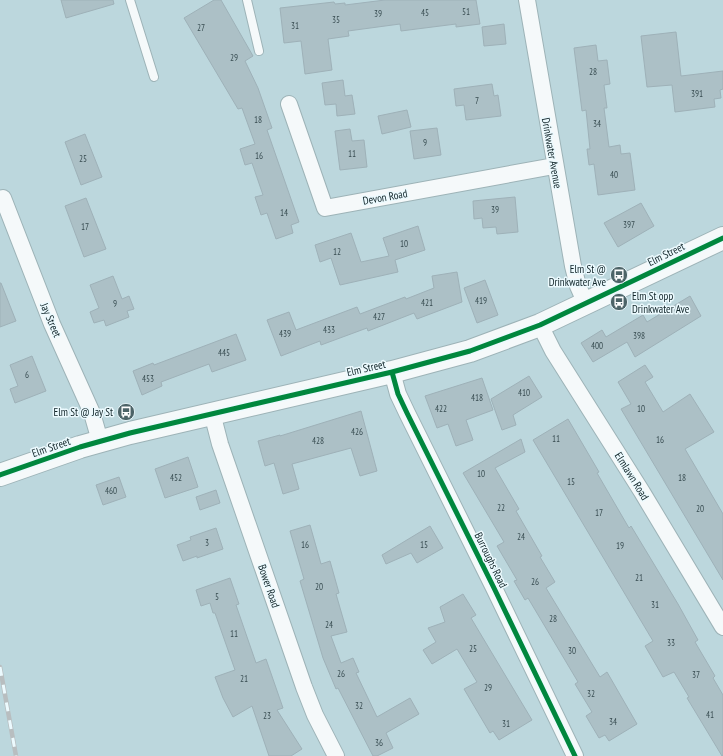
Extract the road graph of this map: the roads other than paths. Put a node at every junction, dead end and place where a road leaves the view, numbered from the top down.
1 (130, 0) edge
2 (247, 0) edge
3 (526, 0) edge
4 (259, 51) dead end
5 (154, 77) dead end
6 (289, 104) dead end
7 (554, 166) junction
8 (2, 198) dead end
9 (723, 238) edge
10 (586, 304) junction
11 (540, 325) junction
12 (392, 372) junction
13 (212, 413) junction
14 (100, 441) junction
15 (0, 475) edge
16 (723, 627) edge
17 (336, 756) edge
18 (575, 756) edge

1 - 5 lane
2 - 4 lane
3 - 7 street, Drinkwater Avenue
6 - 7 street, Devon Road
7 - 10 street, Drinkwater Avenue
8 - 14 street, Jay Street
9 - 10 main road, Elm Street
10 - 11 main road, Elm Street
11 - 12 main road, Elm Street
11 - 16 street, Elmlawn Road
12 - 13 main road, Elm Street
12 - 18 street, Burroughs Road
13 - 14 main road, Elm Street
13 - 17 street, Bower Road
14 - 15 main road, Elm Street

